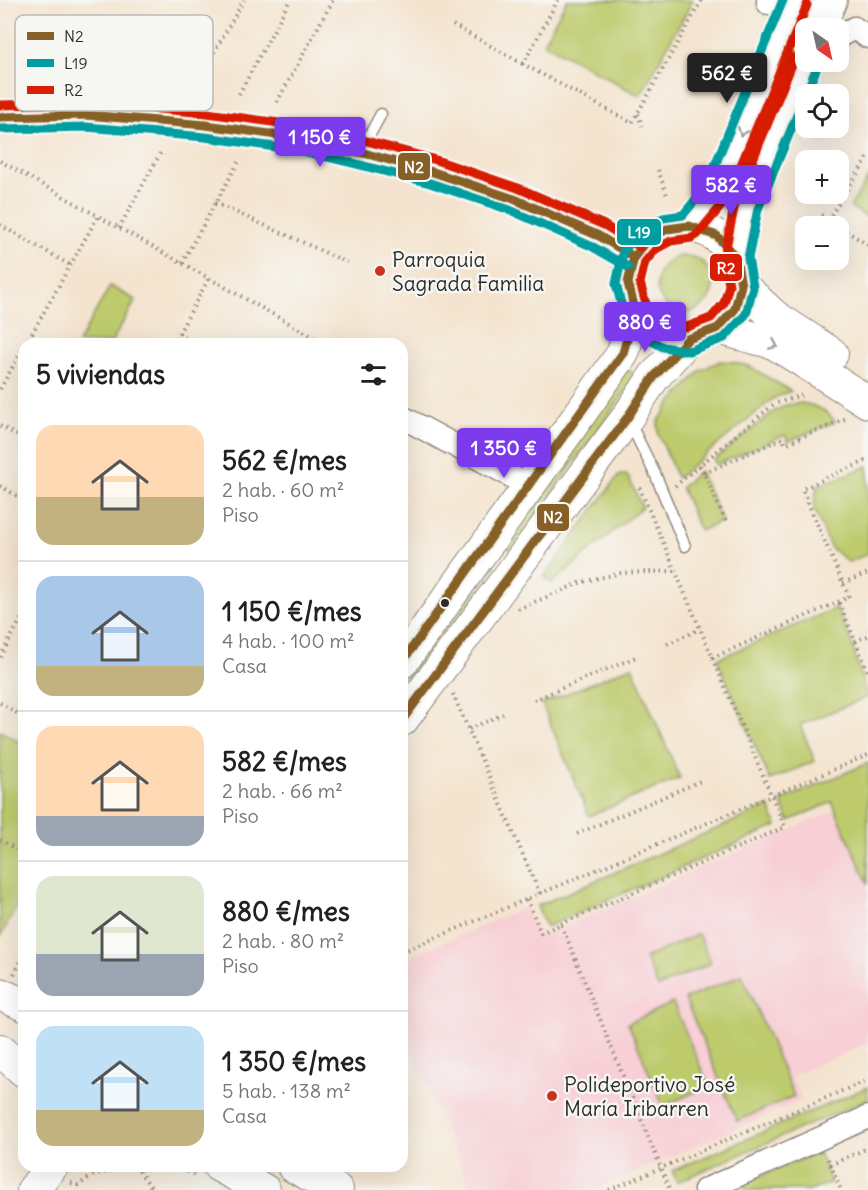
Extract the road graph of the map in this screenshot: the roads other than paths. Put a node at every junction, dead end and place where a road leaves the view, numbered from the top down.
1 (831, 0) edge
2 (777, 1) edge
3 (823, 18) edge
4 (849, 31) edge
5 (868, 37) edge
6 (802, 72) edge
7 (381, 114) dead end
8 (0, 117) edge
9 (360, 152) junction
10 (689, 226) junction
11 (634, 257) junction
12 (738, 272) junction
13 (635, 310) junction
14 (718, 328) junction
15 (688, 339) junction
16 (868, 377) edge
17 (856, 411) edge
18 (627, 418) junction
19 (408, 420) edge
20 (529, 486) junction
21 (685, 546) dead end
22 (408, 654) edge
23 (408, 712) edge
24 (6, 985) edge
25 (18, 998) edge
26 (0, 1036) edge
27 (18, 1047) edge
28 (0, 1050) edge
29 (18, 1066) edge
30 (868, 1117) edge
31 (230, 1172) edge
32 (304, 1172) edge
33 (264, 1190) edge
34 (337, 1190) edge
35 (705, 1190) edge

1 - 3 street
2 -> 10 street
4 - 5 street
6 - 12 street
7 - 9 lane
8 - 9 street
9 - 11 street
10 - 11 street
10 - 12 street
11 - 13 street
12 - 14 street
12 - 16 street
13 - 15 street
13 - 20 street
14 - 15 street
14 -> 17 street
15 - 18 street
18 - 21 lane
18 - 23 street
19 - 20 street
20 - 22 street
24 - 25 street
26 - 27 street
28 - 29 street
30 - 35 street
31 - 33 street
32 - 34 street

